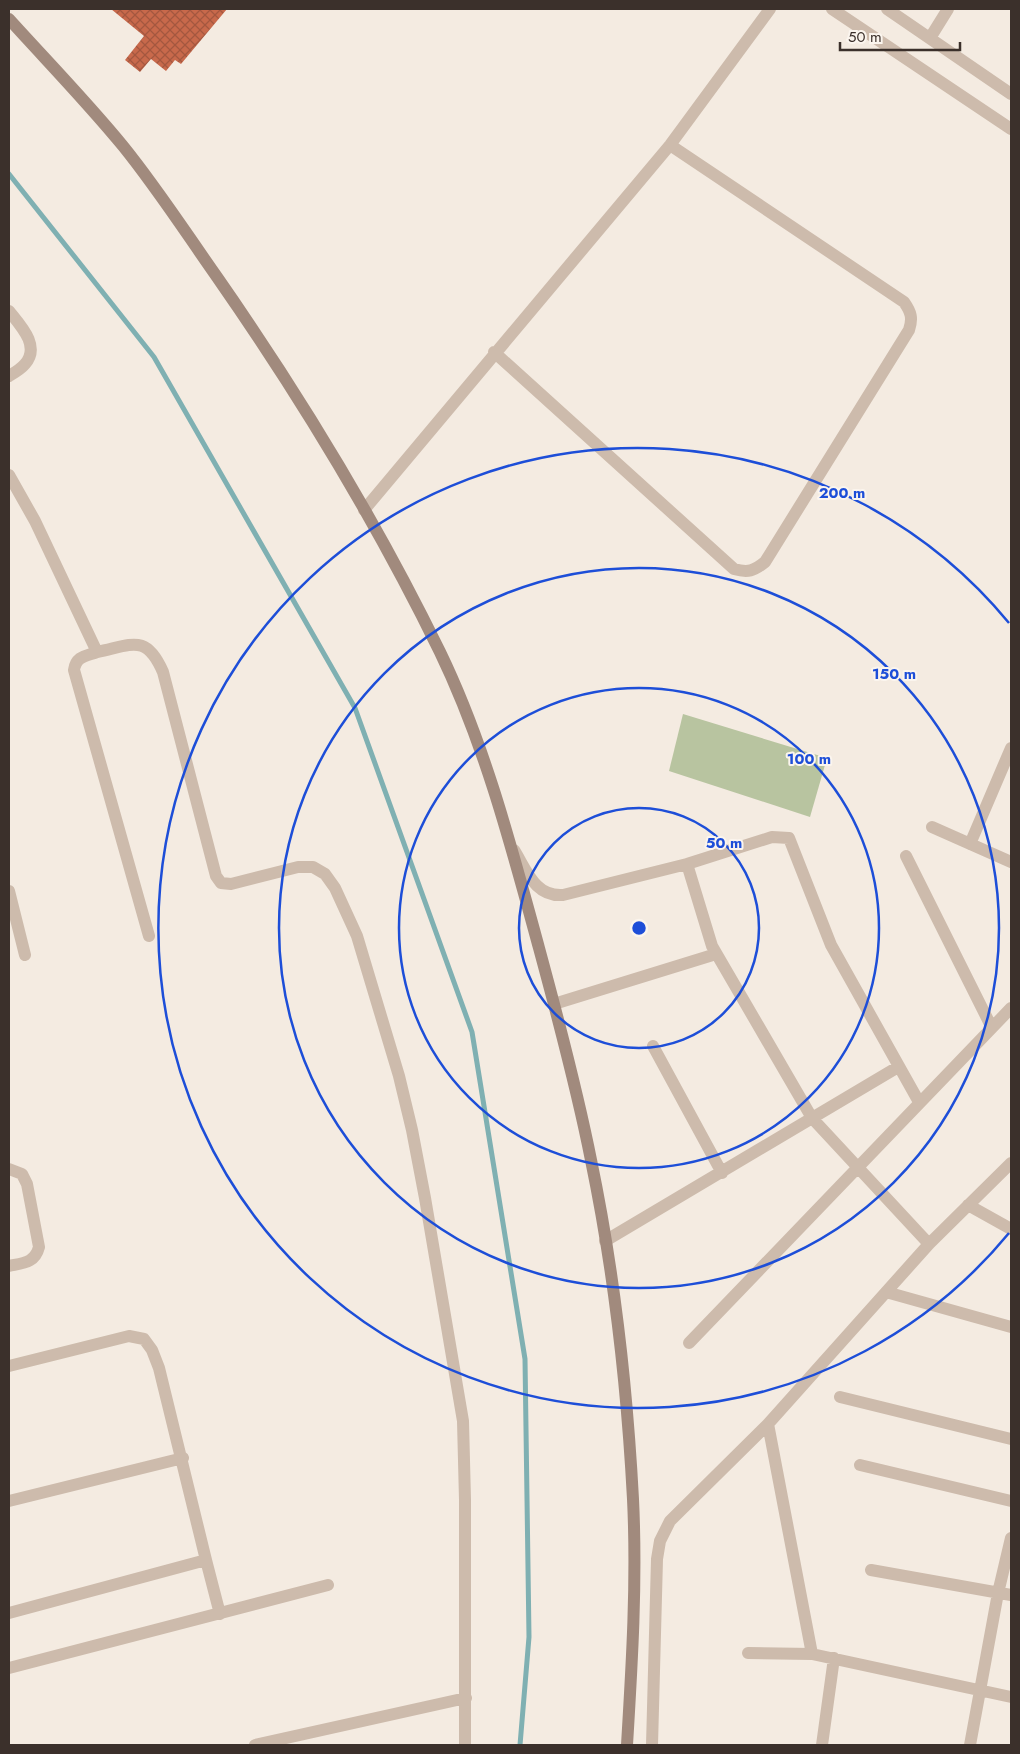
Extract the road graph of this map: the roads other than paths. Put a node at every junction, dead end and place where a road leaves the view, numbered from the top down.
1 (770, 9) edge
2 (832, 9) edge
3 (887, 9) edge
4 (948, 9) edge
5 (9, 19) edge
6 (930, 38) junction
7 (1011, 94) edge
8 (1011, 129) edge
9 (670, 145) junction
10 (9, 311) edge
11 (494, 352) junction
12 (9, 376) edge
13 (9, 475) edge
14 (364, 510) junction
15 (97, 652) junction
16 (1010, 755) edge
17 (932, 827) dead end
18 (970, 844) junction
19 (511, 845) junction
20 (906, 856) dead end
21 (1011, 862) edge
22 (687, 864) junction
23 (9, 891) edge
24 (148, 936) dead end
25 (716, 954) junction
26 (24, 955) dead end
27 (554, 1004) junction
28 (1011, 1008) edge
29 (992, 1026) junction
30 (653, 1046) dead end
31 (898, 1067) junction
32 (919, 1102) junction
33 (812, 1118) junction
34 (1011, 1163) edge
35 (859, 1168) junction
36 (9, 1169) edge
37 (722, 1173) junction
38 (968, 1205) junction
39 (1011, 1229) edge
40 (605, 1241) junction
41 (928, 1244) junction
42 (9, 1266) edge
43 (886, 1292) junction
44 (1011, 1327) edge
45 (689, 1343) dead end
46 (9, 1366) edge
47 (840, 1397) dead end
48 (768, 1424) junction
49 (1011, 1439) edge
50 (182, 1458) junction
51 (860, 1465) dead end
52 (9, 1501) edge
53 (1011, 1501) edge
54 (1011, 1538) edge
55 (206, 1560) junction
56 (870, 1570) dead end
57 (328, 1585) dead end
58 (998, 1593) junction
59 (1011, 1595) edge
60 (9, 1613) edge
61 (220, 1614) junction
62 (748, 1653) dead end
63 (812, 1654) junction
64 (834, 1658) junction
65 (9, 1668) edge
66 (980, 1689) junction
67 (1011, 1697) edge
68 (466, 1698) junction
69 (255, 1745) edge
70 (465, 1745) edge
71 (628, 1745) edge
72 (652, 1745) edge
73 (822, 1745) edge
74 (970, 1745) edge

1 - 9 street
2 - 8 street
3 - 6 street
4 - 6 street
5 - 14 street
6 - 7 street
9 - 11 street
9 - 11 street
10 - 12 street
11 - 14 street
13 - 15 street
14 - 19 street
15 - 24 street
15 - 68 street
16 - 18 street
17 - 18 street
18 - 21 street
19 - 22 street
19 - 27 street
20 - 29 street
22 - 25 street
22 - 31 street
23 - 26 street
25 - 27 street
25 - 33 street
27 - 40 street
28 - 29 street
29 - 32 street
30 - 37 street
31 - 32 street
31 - 33 street
32 - 35 street
33 - 35 street
33 - 37 street
34 - 38 street
35 - 41 street
35 - 45 street
36 - 42 street
37 - 40 street
38 - 39 street
38 - 41 street
40 - 71 street
41 - 43 street
43 - 44 street
43 - 48 street
46 - 50 street
47 - 49 street
48 - 63 street
48 - 72 street
50 - 52 street
50 - 55 street
51 - 53 street
54 - 58 street
55 - 60 street
55 - 61 street
56 - 58 street
57 - 61 street
58 - 59 street
58 - 66 street
61 - 65 street
62 - 63 street
63 - 64 street
64 - 66 street
64 - 73 street
66 - 67 street
66 - 74 street
68 - 69 street
68 - 70 street

